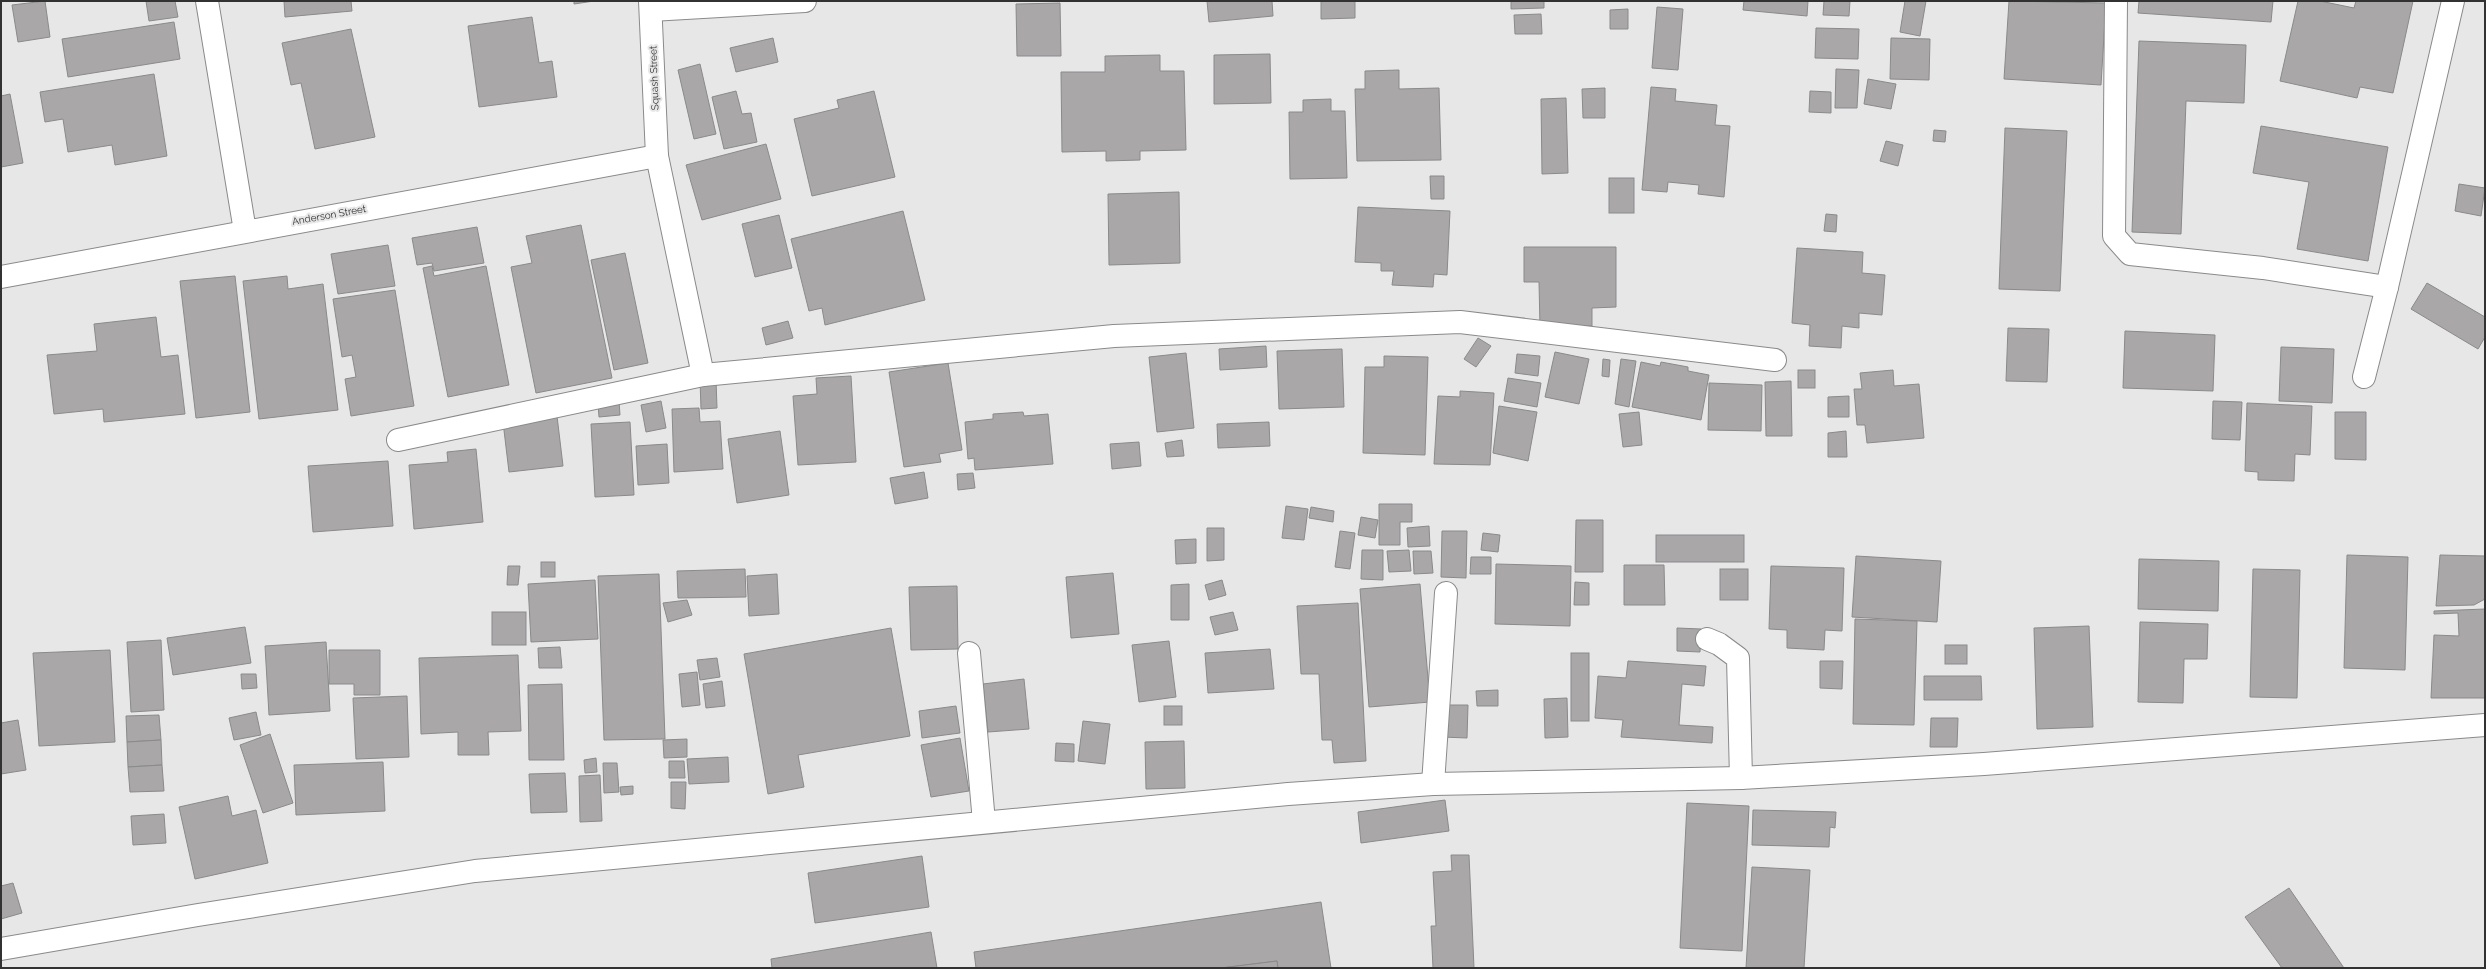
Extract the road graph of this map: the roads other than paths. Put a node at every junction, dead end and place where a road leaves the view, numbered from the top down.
1 (207, 1) edge
2 (805, 1) edge
3 (2116, 1) edge
4 (2453, 1) edge
5 (651, 6) edge
6 (657, 156) junction
7 (245, 231) junction
8 (1, 277) edge
9 (2387, 287) junction
10 (1775, 360) dead end
11 (703, 375) junction
12 (2364, 377) dead end
13 (398, 440) dead end
14 (1446, 593) dead end
15 (1708, 639) dead end
16 (969, 653) dead end
17 (2485, 725) edge
18 (1741, 778) junction
19 (1433, 784) junction
20 (984, 822) junction
21 (1, 949) edge

1 - 7 street
2 - 5 street
3 - 9 street
4 - 9 street
5 - 6 street, Squash Street
6 - 7 street, Anderson Street
6 - 11 street, Squash Street
7 - 8 street, Anderson Street
9 - 12 street
10 - 11 street
11 - 13 street
14 - 19 street
15 - 18 street
16 - 20 street
17 - 18 street
18 - 19 street
19 - 20 street
20 - 21 street

